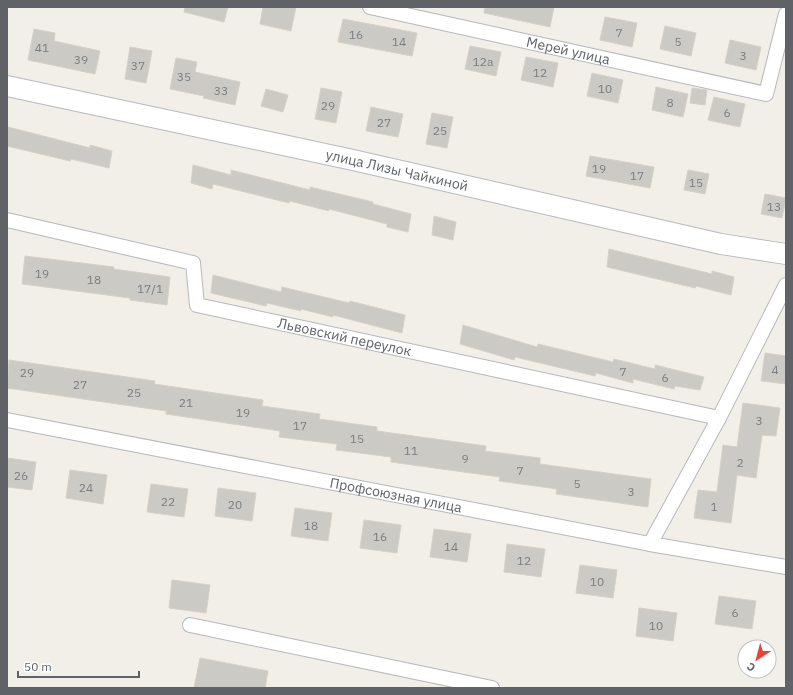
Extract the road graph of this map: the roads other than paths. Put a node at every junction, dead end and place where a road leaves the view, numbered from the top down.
1 (370, 7) edge
2 (786, 14) edge
3 (7, 86) edge
4 (7, 220) edge
5 (786, 254) edge
6 (786, 285) edge
7 (719, 418) junction
8 (7, 420) edge
9 (650, 544) junction
10 (786, 567) edge
11 (190, 625) dead end
12 (492, 688) edge

1 - 2 street, Мерей улица
3 - 5 street, улица Лизы Чайкиной
4 - 7 street, Львовский переулок
6 - 7 street
7 - 9 street
8 - 9 street, Профсоюзная улица
9 - 10 street, Профсоюзная улица
11 - 12 street

